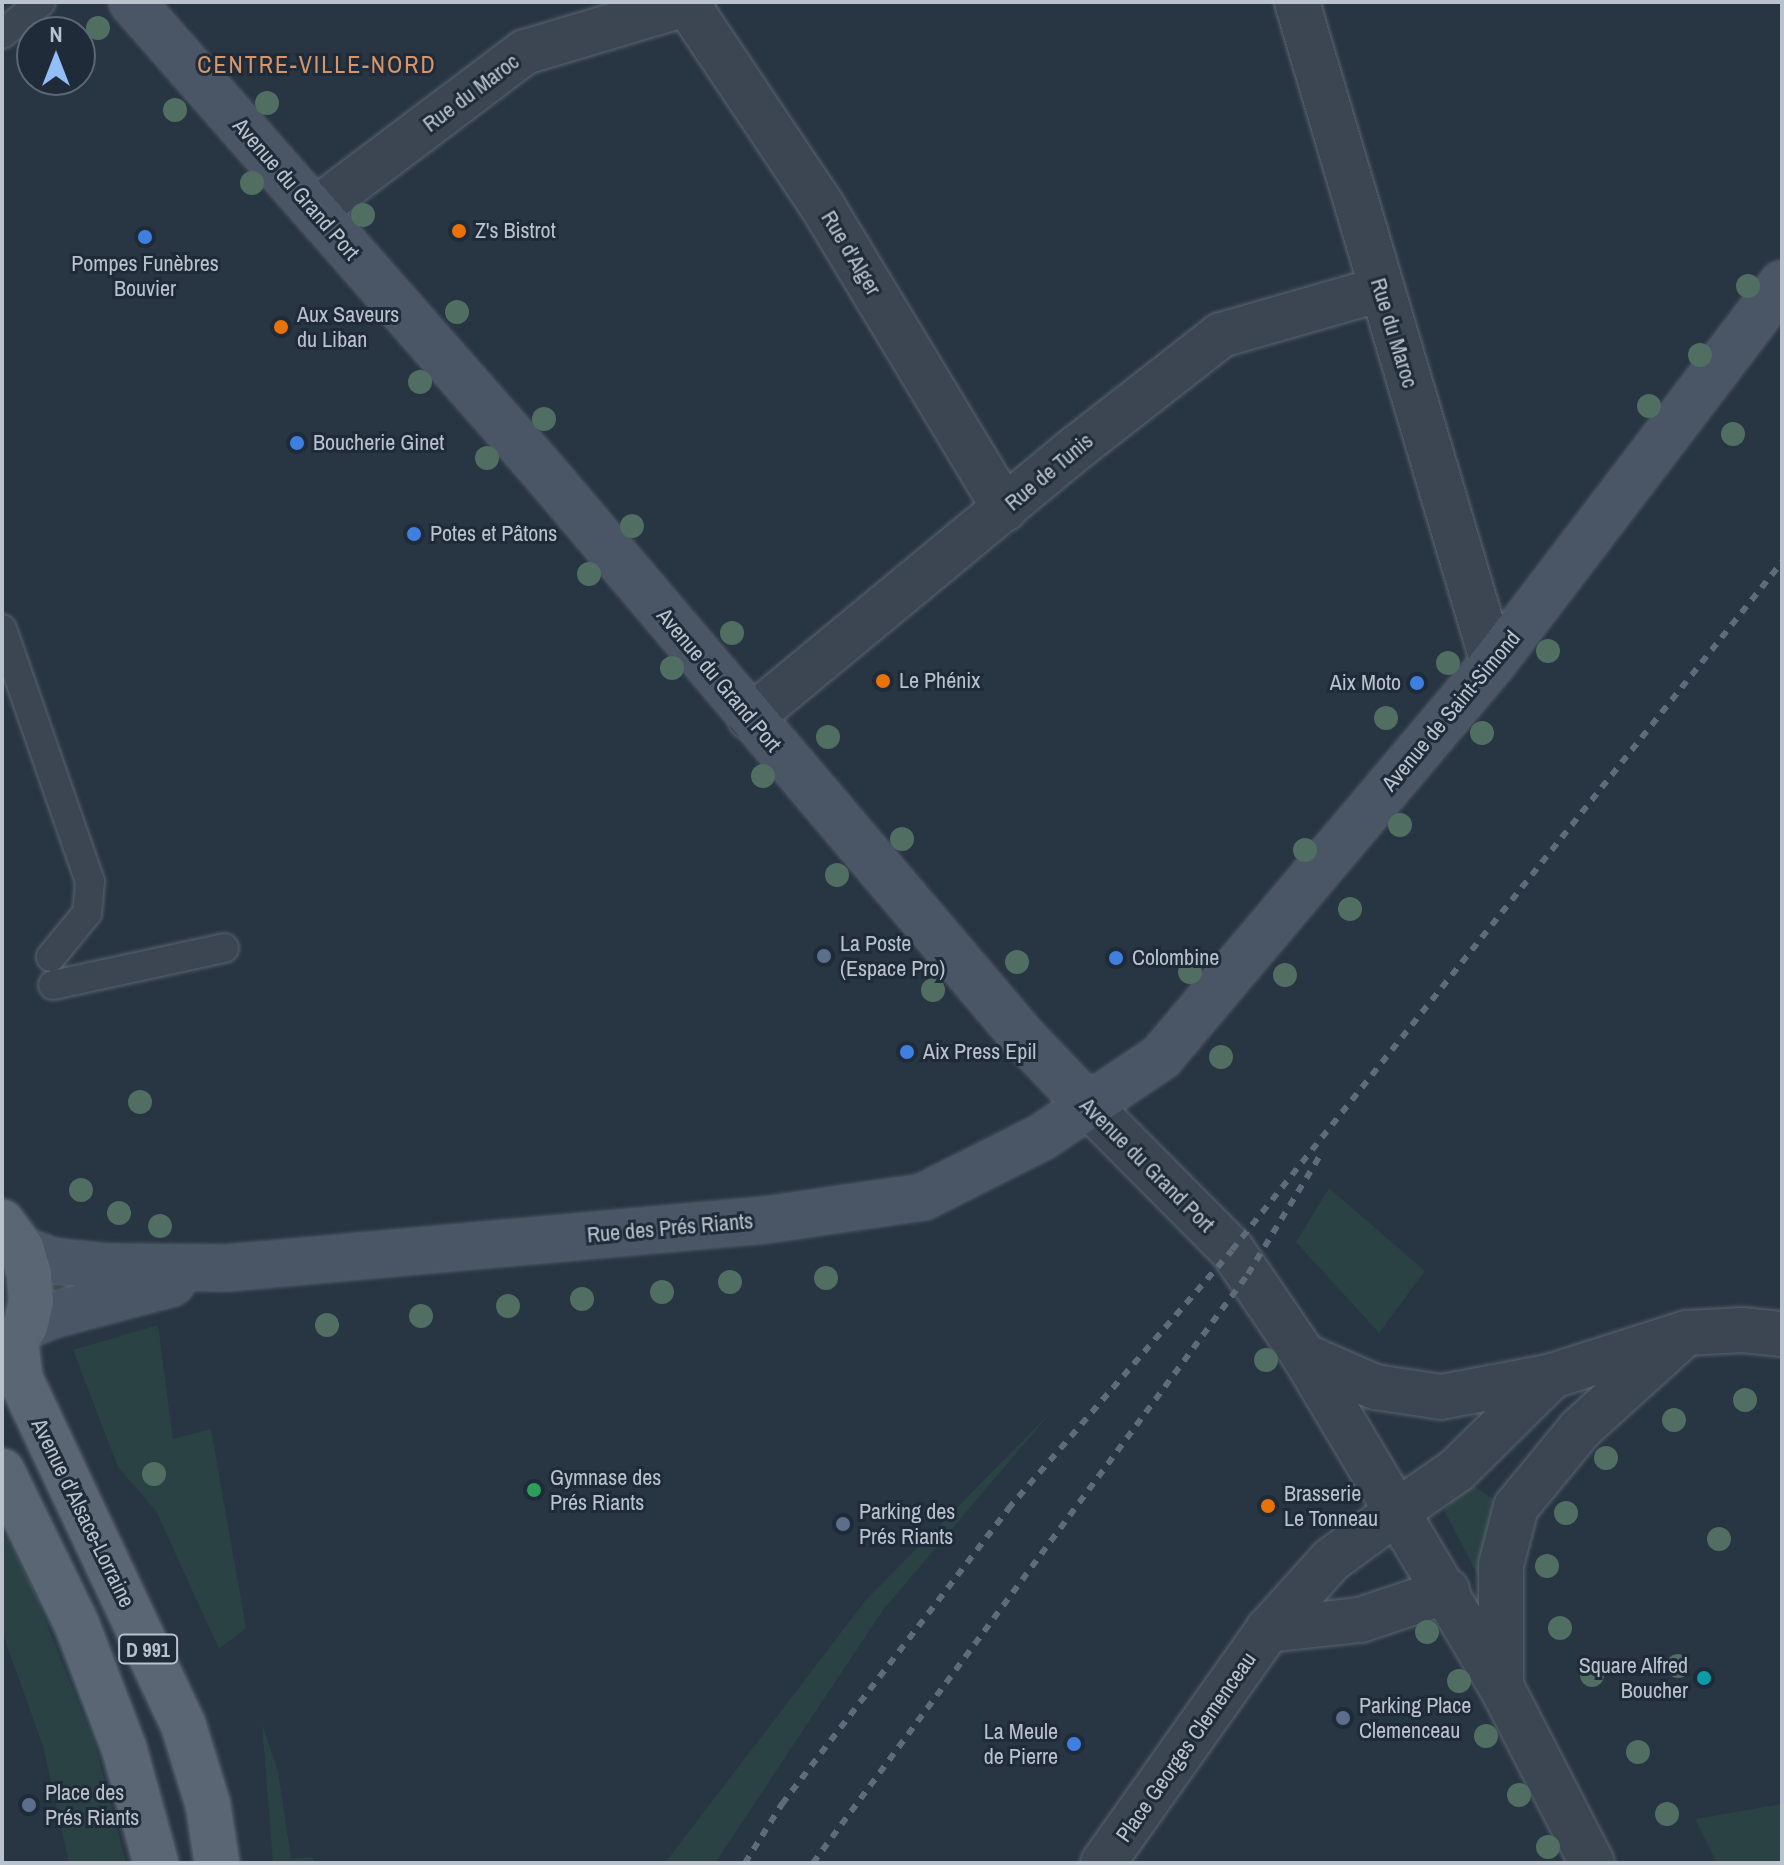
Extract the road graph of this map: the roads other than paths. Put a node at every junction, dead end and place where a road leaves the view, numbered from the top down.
1 (41, 2) edge
2 (132, 2) edge
3 (1297, 2) edge
4 (690, 3) edge
5 (2, 34) edge
6 (315, 210) junction
7 (1782, 284) edge
8 (1381, 289) junction
9 (1005, 509) junction
10 (2, 629) edge
11 (1493, 663) junction
12 (750, 718) junction
13 (224, 948) dead end
14 (1089, 1106) junction
15 (12, 1236) edge
16 (227, 1268) junction
17 (1687, 1333) junction
18 (1782, 1334) edge
19 (14, 1343) edge
20 (1304, 1356) junction
21 (1552, 1376) junction
22 (2, 1471) edge
23 (1398, 1511) junction
24 (1438, 1576) junction
25 (1268, 1630) junction
26 (1501, 1686) junction
27 (156, 1863) edge
28 (217, 1863) edge
29 (1103, 1863) edge
30 (1592, 1863) edge

1 - 5 lane
2 - 6 main road, Avenue du Grand Port
3 - 8 street, Rue du Maroc
4 - 6 street, Rue du Maroc
4 - 9 street, Rue d'Alger
6 - 12 main road, Avenue du Grand Port
7 - 11 main road, Avenue de Saint-Simond
8 - 9 street, Rue de Tunis
8 - 11 street, Rue du Maroc
9 - 12 street, Rue de Tunis
10 - 13 lane
11 - 14 main road, Avenue de Saint-Simond
12 - 14 main road, Avenue du Grand Port
14 - 16 main road, Rue des Prés Riants
14 - 20 street, Avenue du Grand Port
15 - 16 main road, Rue des Prés Riants
15 - 19 main road, Avenue d'Alsace-Lorraine
16 - 19 main road, Rue des Prés Riants
17 - 18 street
17 - 21 street
17 - 26 street
19 - 28 main road, Avenue d'Alsace-Lorraine / D 991
20 - 21 street
20 - 23 street
21 - 23 street
22 - 27 main road, D 991
23 - 24 street
23 - 25 street, Place Georges Clemenceau
24 - 25 street, Place Georges Clemenceau
24 - 26 street
25 - 29 street, Place Georges Clemenceau
26 - 30 street

